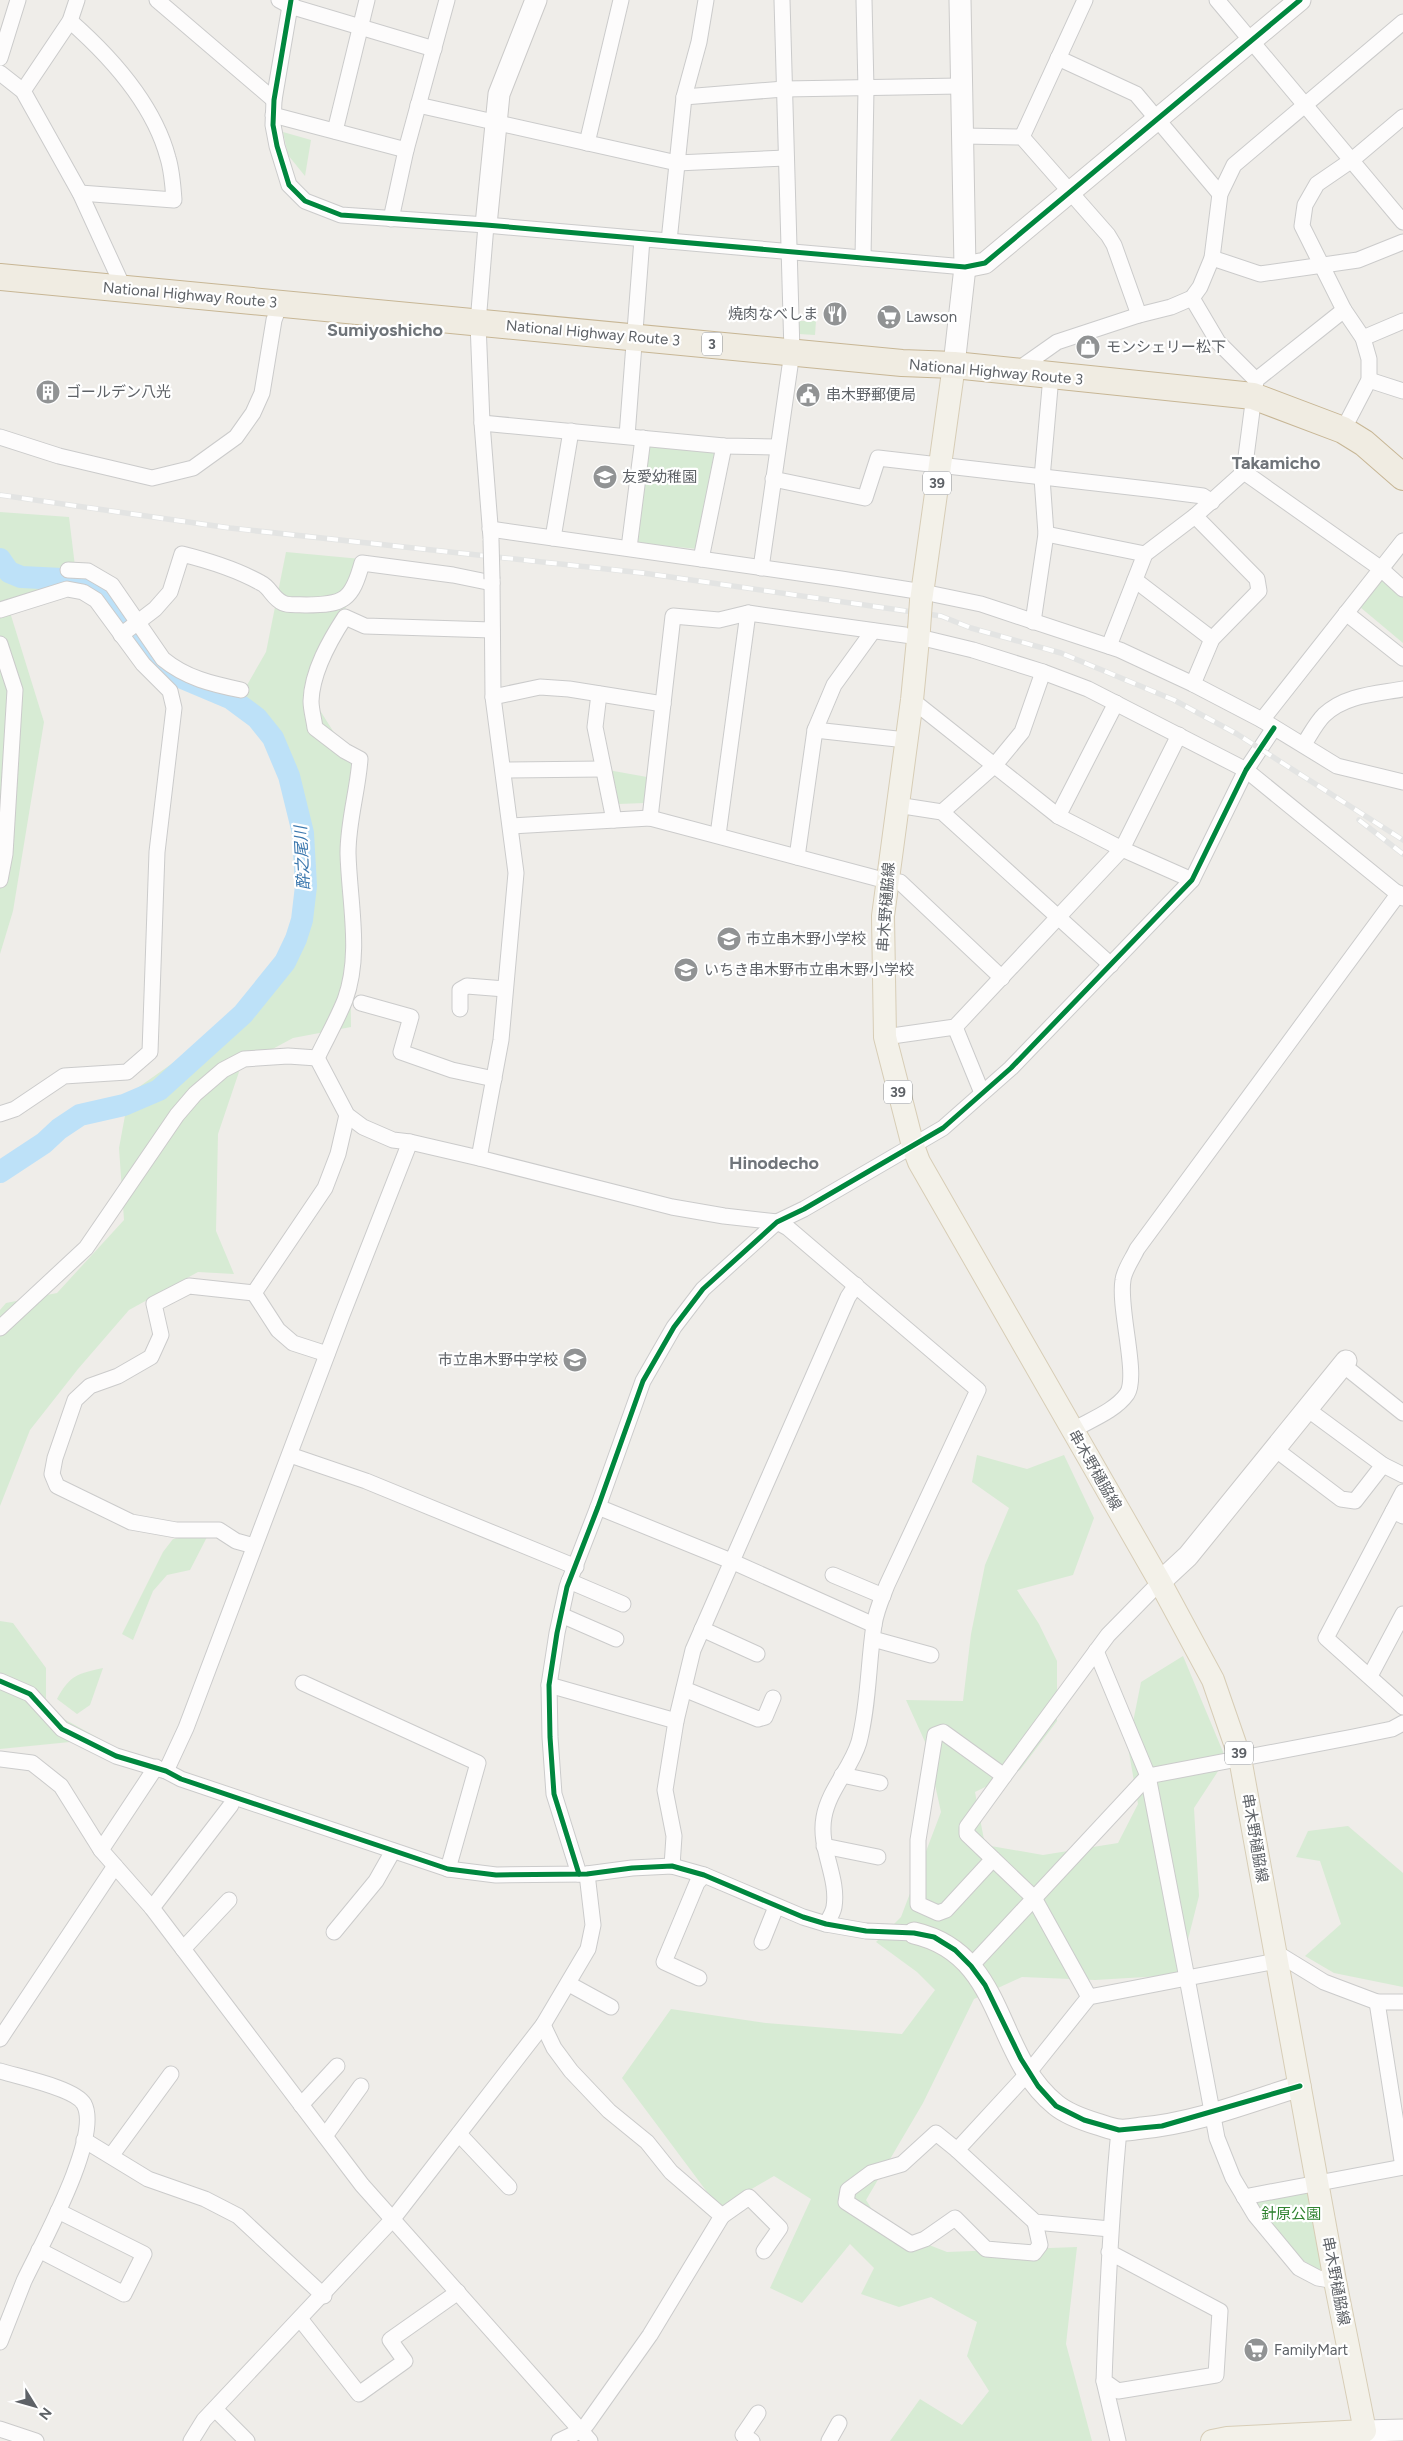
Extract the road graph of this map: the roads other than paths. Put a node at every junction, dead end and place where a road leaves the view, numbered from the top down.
1 (18, 0) edge
2 (77, 0) edge
3 (157, 0) edge
4 (367, 0) edge
5 (447, 0) edge
6 (536, 0) edge
7 (621, 0) edge
8 (706, 0) edge
9 (782, 0) edge
10 (864, 0) edge
11 (960, 0) edge
12 (1085, 0) edge
13 (1217, 0) edge
14 (1300, 0) edge
15 (287, 2) edge
16 (70, 22) junction
17 (1403, 22) edge
18 (362, 27) junction
19 (1251, 40) junction
20 (434, 49) junction
21 (0, 58) edge
22 (1058, 58) junction
23 (0, 73) edge
24 (960, 86) junction
25 (784, 89) junction
26 (866, 89) junction
27 (23, 91) junction
28 (684, 97) junction
29 (418, 105) junction
30 (1306, 105) junction
31 (274, 108) junction
32 (1403, 117) edge
33 (1157, 119) junction
34 (496, 124) junction
35 (335, 132) junction
36 (963, 136) junction
37 (1022, 137) junction
38 (587, 143) junction
39 (406, 150) junction
40 (786, 158) junction
41 (1352, 160) junction
42 (677, 163) junction
43 (1070, 192) junction
44 (80, 193) junction
45 (1220, 194) junction
46 (391, 219) junction
47 (1403, 222) edge
48 (486, 225) junction
49 (642, 239) junction
50 (669, 241) junction
51 (1403, 242) edge
52 (790, 252) junction
53 (863, 258) junction
54 (1212, 258) junction
55 (1323, 265) junction
56 (965, 267) junction
57 (0, 277) edge
58 (124, 290) junction
59 (1192, 298) junction
60 (280, 304) junction
61 (1344, 310) junction
62 (1139, 315) junction
63 (1403, 321) edge
64 (478, 323) junction
65 (635, 336) junction
66 (1363, 338) junction
67 (792, 352) junction
68 (954, 365) junction
69 (1015, 372) junction
70 (1050, 376) junction
71 (1369, 380) junction
72 (1255, 388) junction
73 (1403, 391) edge
74 (482, 423) junction
75 (1343, 430) junction
76 (571, 431) junction
77 (627, 436) junction
78 (3, 437) edge
79 (643, 438) junction
80 (724, 446) junction
81 (777, 447) junction
82 (940, 465) junction
83 (1244, 472) junction
84 (1403, 477) edge
85 (1042, 478) junction
86 (773, 479) junction
87 (1212, 502) junction
88 (1195, 516) junction
89 (490, 534) junction
90 (1046, 534) junction
91 (553, 538) junction
92 (1403, 541) edge
93 (629, 548) junction
94 (1145, 554) junction
95 (701, 559) junction
96 (761, 568) junction
97 (1380, 568) junction
98 (68, 570) dead end
99 (1135, 580) junction
100 (492, 581) junction
101 (1403, 589) edge
102 (922, 597) junction
103 (0, 610) edge
104 (748, 613) junction
105 (1346, 613) junction
106 (1034, 622) junction
107 (129, 630) junction
108 (492, 630) junction
109 (873, 631) junction
110 (919, 634) junction
111 (1212, 639) junction
112 (0, 644) edge
113 (1109, 646) junction
114 (1403, 658) edge
115 (0, 668) edge
116 (1043, 672) junction
117 (1193, 684) junction
118 (1403, 689) edge
119 (15, 690) junction
120 (241, 690) dead end
121 (599, 694) junction
122 (493, 697) junction
123 (912, 700) junction
124 (1116, 703) junction
125 (663, 704) junction
126 (1268, 724) junction
127 (815, 730) junction
128 (1179, 735) junction
129 (906, 740) junction
130 (1304, 744) junction
131 (994, 766) junction
132 (603, 769) junction
133 (503, 770) junction
134 (1246, 770) junction
135 (1403, 782) edge
136 (897, 805) junction
137 (942, 812) junction
138 (1058, 816) junction
139 (650, 818) junction
140 (614, 820) junction
141 (511, 826) junction
142 (718, 835) junction
143 (1122, 849) junction
144 (796, 857) junction
145 (0, 880) edge
146 (1192, 880) junction
147 (887, 881) junction
148 (1401, 896) edge
149 (1058, 917) junction
150 (1110, 965) junction
151 (1002, 978) junction
152 (505, 989) junction
153 (361, 1003) dead end
154 (460, 1009) dead end
155 (956, 1027) junction
156 (885, 1037) junction
157 (317, 1058) junction
158 (494, 1079) junction
159 (982, 1093) junction
160 (0, 1114) edge
161 (347, 1115) junction
162 (410, 1142) junction
163 (913, 1146) junction
164 (479, 1158) junction
165 (777, 1222) junction
166 (856, 1285) junction
167 (254, 1294) junction
168 (0, 1328) edge
169 (327, 1354) junction
170 (1344, 1363) joint
171 (1307, 1409) junction
172 (1403, 1413) edge
173 (1072, 1430) junction
174 (1275, 1449) junction
175 (290, 1455) junction
176 (1383, 1465) junction
177 (1403, 1475) edge
178 (1403, 1492) edge
179 (598, 1507) junction
180 (1398, 1513) edge
181 (254, 1546) junction
182 (731, 1561) junction
183 (572, 1574) junction
184 (833, 1575) dead end
185 (1160, 1582) junction
186 (882, 1596) junction
187 (622, 1604) dead end
188 (561, 1614) junction
189 (1403, 1614) edge
190 (702, 1629) junction
191 (874, 1632) junction
192 (616, 1639) dead end
193 (1096, 1651) junction
194 (757, 1654) dead end
195 (932, 1655) dead end
196 (1370, 1676) junction
197 (0, 1681) edge
198 (304, 1683) dead end
199 (549, 1685) junction
200 (684, 1689) junction
201 (773, 1698) dead end
202 (1403, 1707) edge
203 (676, 1721) junction
204 (1403, 1724) edge
205 (1240, 1758) junction
206 (0, 1759) edge
207 (161, 1769) junction
208 (842, 1775) junction
209 (1004, 1776) junction
210 (1148, 1776) junction
211 (880, 1783) dead end
212 (231, 1805) dead end
213 (824, 1846) junction
214 (101, 1850) junction
215 (393, 1851) junction
216 (878, 1857) dead end
217 (993, 1858) junction
218 (115, 1866) junction
219 (672, 1866) junction
220 (448, 1870) junction
221 (583, 1874) junction
222 (704, 1875) junction
223 (1034, 1898) junction
224 (229, 1900) dead end
225 (776, 1907) junction
226 (152, 1908) junction
227 (826, 1924) junction
228 (334, 1932) dead end
229 (914, 1933) joint
230 (762, 1942) dead end
231 (183, 1949) junction
232 (1276, 1956) junction
233 (971, 1966) junction
234 (699, 1978) dead end
235 (1187, 1978) junction
236 (569, 1984) junction
237 (1089, 1997) junction
238 (1377, 2002) junction
239 (1403, 2002) edge
240 (611, 2007) dead end
241 (543, 2026) junction
242 (0, 2039) edge
243 (337, 2066) dead end
244 (0, 2072) edge
245 (1029, 2072) junction
246 (170, 2074) dead end
247 (361, 2086) dead end
248 (1300, 2086) junction
249 (301, 2105) junction
250 (1213, 2113) junction
251 (1400, 2121) edge
252 (1119, 2130) junction
253 (459, 2134) junction
254 (325, 2136) junction
255 (84, 2140) junction
256 (957, 2150) junction
257 (111, 2156) junction
258 (1403, 2167) edge
259 (1317, 2183) junction
260 (509, 2186) dead end
261 (1244, 2197) junction
262 (58, 2211) junction
263 (722, 2216) junction
264 (392, 2220) junction
265 (1035, 2222) junction
266 (1110, 2229) junction
267 (39, 2250) junction
268 (764, 2251) dead end
269 (1109, 2252) junction
270 (1335, 2281) junction
271 (458, 2292) junction
272 (324, 2296) junction
273 (301, 2320) junction
274 (0, 2342) edge
275 (1104, 2381) junction
276 (215, 2409) junction
277 (758, 2413) dead end
278 (839, 2423) dead end
279 (0, 2429) edge
280 (1365, 2430) junction
281 (1403, 2430) edge
282 (581, 2437) edge
283 (1295, 2437) edge
284 (745, 2439) edge
285 (36, 2441) edge
286 (191, 2441) edge
287 (247, 2441) edge
288 (559, 2441) edge
289 (829, 2441) edge
290 (1118, 2441) edge
291 (1212, 2441) edge

1 - 21 street
2 - 16 street
3 - 31 street
4 - 18 street
5 - 20 street
6 - 34 street
7 - 38 street
8 - 28 street
9 - 25 street
10 - 26 street
11 - 24 street
12 - 22 street
13 - 19 street
14 - 19 street
15 - 18 street
15 - 31 street
16 - 27 street
16 - 44 street
17 - 30 street
18 - 20 street
18 - 35 street
19 - 30 street
19 - 33 street
20 - 29 street
22 - 33 street
22 - 37 street
23 - 27 street
24 - 26 street
24 - 36 street
25 - 26 street
25 - 28 street
25 - 40 street
26 - 53 street
27 - 44 street
28 - 42 street
29 - 34 street
29 - 39 street
30 - 41 street
30 - 45 street
31 - 35 street
31 - 46 street
32 - 41 street
33 - 43 street
33 - 45 street
34 - 38 street
34 - 48 street
35 - 39 street
36 - 37 street
36 - 56 street
37 - 43 street
38 - 42 street
39 - 46 street
40 - 42 street
40 - 52 street
41 - 47 street
41 - 55 street
42 - 50 street
43 - 56 street
43 - 62 street
44 - 58 street
45 - 54 street
46 - 48 street
48 - 49 street
48 - 64 street
49 - 50 street
49 - 65 street
50 - 52 street
51 - 55 street
52 - 53 street
52 - 67 street
53 - 56 street
54 - 55 street
54 - 59 street
55 - 61 street
56 - 68 street
57 - 58 highway, National Highway Route 3 / 3
58 - 60 highway, National Highway Route 3 / 3
59 - 62 street
59 - 72 street
60 - 64 highway, National Highway Route 3 / 3
60 - 78 street
61 - 66 street
61 - 72 street
62 - 69 street
63 - 66 street
64 - 65 highway, National Highway Route 3 / 3
64 - 74 street
65 - 67 highway, National Highway Route 3 / 3
65 - 77 street
66 - 71 street
67 - 68 highway, National Highway Route 3 / 3
67 - 81 street
68 - 69 highway, National Highway Route 3 / 3
68 - 82 main road, 串木野樋脇線 / 39
69 - 70 highway, National Highway Route 3 / 3
70 - 72 highway, National Highway Route 3 / 3
70 - 85 street
71 - 73 street
71 - 75 street
72 - 75 highway, National Highway Route 3 / 3
72 - 83 street
74 - 76 street
74 - 89 street
75 - 84 highway, National Highway Route 3 / 3
76 - 77 street
76 - 91 street
77 - 79 street
79 - 80 street
79 - 93 street
80 - 81 street
80 - 95 street
81 - 86 street
82 - 85 street
82 - 86 street
82 - 102 main road, 串木野樋脇線 / 39
83 - 87 street
83 - 97 street
85 - 87 street
85 - 90 street
86 - 96 street
87 - 88 street
88 - 94 street
88 - 111 street
89 - 91 street
89 - 100 street, bridge
90 - 94 street
90 - 106 street
91 - 93 street
92 - 97 street
93 - 95 street
94 - 99 street
95 - 96 street
96 - 102 street
97 - 101 street
97 - 105 street
98 - 107 street
99 - 111 street
99 - 113 street
100 - 107 street
100 - 108 street
102 - 106 street
102 - 110 main road, 串木野樋脇線 / 39, bridge
103 - 107 street
104 - 109 street
104 - 125 street
104 - 142 street
105 - 114 street
105 - 126 street
106 - 113 street
107 - 120 street
107 - 160 street
108 - 122 street
108 - 157 street
109 - 110 street
109 - 127 street
110 - 116 street
110 - 123 main road, 串木野樋脇線 / 39
111 - 117 street
112 - 119 street
113 - 117 street
115 - 119 street
116 - 124 street
116 - 131 street
117 - 126 street
118 - 130 street
119 - 145 street
121 - 122 street
121 - 125 street
121 - 132 street
122 - 133 street
123 - 129 main road, 串木野樋脇線 / 39
123 - 131 street
124 - 128 street
124 - 138 street
125 - 139 street
126 - 130 street
126 - 134 street
127 - 129 street
127 - 144 street
128 - 134 street
128 - 143 street
129 - 136 main road, 串木野樋脇線 / 39
130 - 135 street
131 - 137 street
131 - 138 street
132 - 133 street
132 - 140 street
133 - 141 street
134 - 146 street
134 - 148 street
136 - 137 street
136 - 147 main road, 串木野樋脇線 / 39
137 - 149 street
138 - 143 street
139 - 140 street
139 - 142 street
140 - 141 street
141 - 152 street
142 - 144 street
143 - 146 street
143 - 149 street
144 - 147 street
146 - 150 street
147 - 151 street
147 - 156 main road, 串木野樋脇線 / 39
148 - 173 street
149 - 150 street
149 - 151 street
150 - 159 street
151 - 155 street
152 - 154 street
152 - 158 street
153 - 158 street
155 - 156 street
155 - 159 street
156 - 163 main road, 串木野樋脇線 / 39
157 - 161 street
157 - 168 street
158 - 164 street
159 - 163 street
161 - 162 street
161 - 167 street
162 - 164 street
162 - 169 street
163 - 165 street
163 - 173 main road, 串木野樋脇線 / 39
164 - 165 street
165 - 166 street
165 - 179 street
166 - 182 street
166 - 186 street
167 - 169 street
167 - 181 street
169 - 175 street
170 - 171 street
170 - 172 street
171 - 174 street
171 - 176 street
173 - 185 main road, 串木野樋脇線 / 39
174 - 176 street
174 - 185 street
175 - 181 street
175 - 183 street
176 - 177 street
178 - 180 street
179 - 182 street
179 - 183 street
180 - 196 street
181 - 207 street
182 - 190 street
182 - 191 street
183 - 187 street
183 - 188 street
184 - 186 street
185 - 193 street
185 - 205 main road, 串木野樋脇線 / 39
186 - 191 street
188 - 192 street
188 - 199 street
189 - 196 street
190 - 194 street
190 - 200 street
191 - 195 street
191 - 208 street
193 - 209 street
193 - 210 street
196 - 202 street
197 - 207 street
198 - 220 street
199 - 203 street
199 - 221 street
200 - 201 street
200 - 203 street
203 - 219 street
204 - 205 street
205 - 210 street
205 - 232 main road, 串木野樋脇線 / 39
206 - 214 street
207 - 214 street
207 - 215 street
208 - 211 street
208 - 213 street
209 - 217 street
209 - 217 street
210 - 223 street
210 - 235 street
212 - 226 street
213 - 216 street
213 - 227 street
214 - 218 street
215 - 220 street
215 - 228 street
217 - 223 street
218 - 226 street
218 - 242 street
219 - 221 street
219 - 222 street
220 - 221 street
221 - 236 street
222 - 225 street
222 - 234 street
223 - 233 street
223 - 237 street
224 - 231 street
225 - 227 street
225 - 230 street
226 - 231 street
227 - 229 street
229 - 233 street
231 - 249 street
232 - 235 street
232 - 238 street
232 - 248 main road, 串木野樋脇線 / 39
233 - 245 street
235 - 237 street
235 - 250 street
236 - 240 street
236 - 241 street
237 - 245 street
238 - 239 street
238 - 251 street
241 - 253 street
241 - 263 street
243 - 249 street
244 - 255 street
245 - 252 street
245 - 256 street
246 - 257 street
247 - 254 street
248 - 250 street
248 - 259 main road, 串木野樋脇線 / 39
249 - 254 street
250 - 252 street
250 - 261 street
251 - 258 street
252 - 266 street
253 - 260 street
253 - 264 street
254 - 264 street
255 - 257 street
255 - 262 street
256 - 265 street
256 - 265 street
257 - 272 street
258 - 259 street
259 - 261 street
259 - 270 main road, 串木野樋脇線 / 39
261 - 270 street
262 - 267 street
262 - 267 street
263 - 268 street
263 - 282 street
264 - 271 street
264 - 272 street
265 - 266 street
266 - 269 street
267 - 274 street
269 - 275 street
269 - 275 street
270 - 280 main road, 串木野樋脇線 / 39
271 - 273 street
271 - 282 street
272 - 273 street
273 - 276 street
275 - 290 street
276 - 286 street
276 - 287 street
277 - 284 street
278 - 289 street
279 - 285 street
280 - 281 street
280 - 283 main road
282 - 288 street
283 - 291 main road

